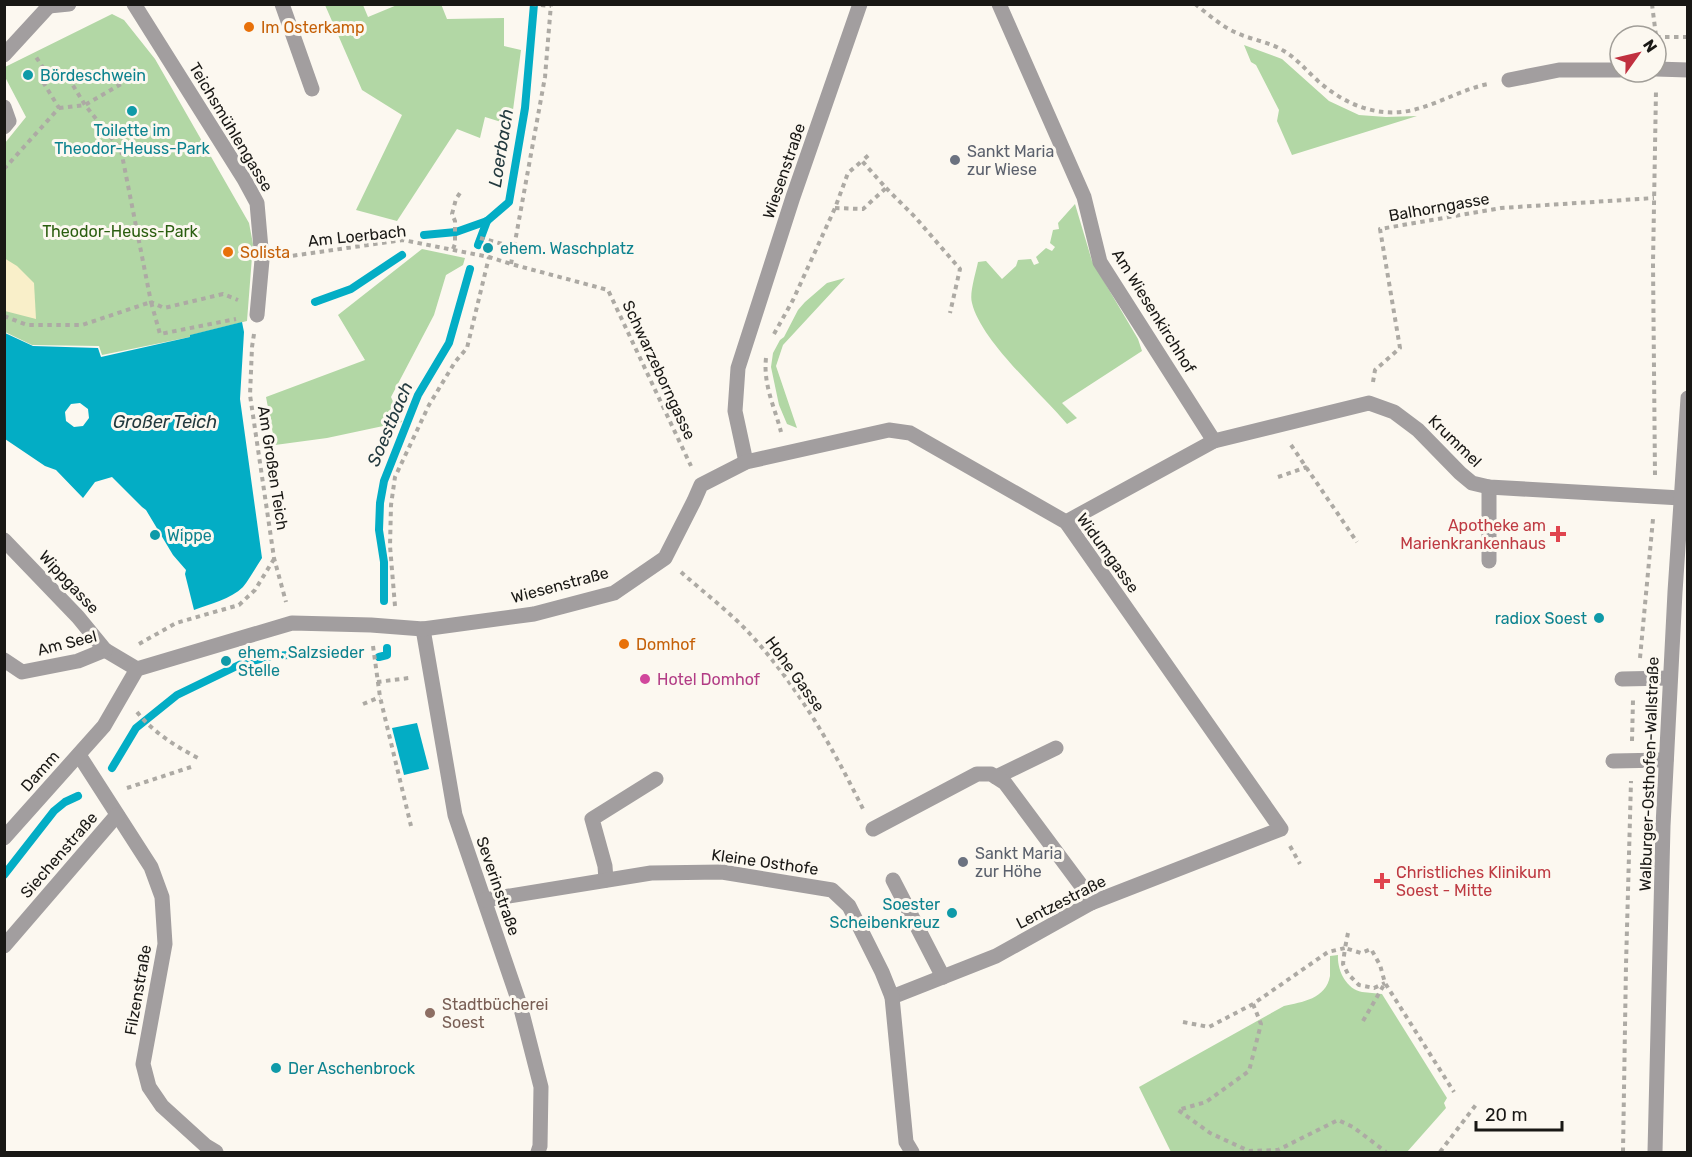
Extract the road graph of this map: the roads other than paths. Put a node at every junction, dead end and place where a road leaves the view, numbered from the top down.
1 (69, 4) edge
2 (134, 4) edge
3 (282, 4) edge
4 (861, 4) edge
5 (999, 4) edge
6 (48, 5) edge
7 (4, 55) edge
8 (1608, 70) edge
9 (1688, 70) edge
10 (1668, 74) edge
11 (1509, 80) road end
12 (312, 89) dead end
13 (4, 107) edge
14 (4, 127) edge
15 (257, 315) road end
16 (1688, 398) edge
17 (1214, 441) junction
18 (746, 462) junction
19 (1489, 487) junction
20 (1681, 498) junction
21 (1066, 522) junction
22 (4, 540) edge
23 (1489, 561) dead end
24 (423, 629) junction
25 (110, 653) junction
26 (4, 660) edge
27 (137, 669) junction
28 (1670, 678) junction
29 (1629, 679) road end
30 (1056, 748) dead end
31 (79, 755) junction
32 (1666, 760) junction
33 (1613, 761) dead end
34 (996, 777) junction
35 (656, 779) dead end
36 (117, 815) junction
37 (873, 829) road end
38 (1281, 829) joint
39 (4, 838) edge
40 (606, 880) junction
41 (893, 880) dead end
42 (485, 900) junction
43 (1091, 903) junction
44 (4, 946) edge
45 (943, 977) junction
46 (892, 997) junction
47 (216, 1152) edge
48 (538, 1152) edge
49 (912, 1152) edge
50 (1655, 1152) edge

1 - 6 street
2 - 15 street, Teichsmühlengasse
3 - 12 street
4 - 18 street, Wiesenstraße
5 - 17 street, Am Wiesenkirchhof
6 - 7 street
8 - 11 street
9 - 10 street
13 - 14 street
16 - 20 street, Walburger-Osthofen-Wallstraße
17 - 19 street, Krummel
17 - 21 street
18 - 21 street, Widumgasse
18 - 24 street, Wiesenstraße
19 - 20 street, Krummel
19 - 23 street
20 - 28 street, Walburger-Osthofen-Wallstraße
21 - 38 street, Widumgasse
22 - 25 street, Wippgasse
24 - 27 street, Wiesenstraße
24 - 42 street, Severinstraße
25 - 26 street, Am Seel
25 - 27 street, Am Seel
27 - 31 street
28 - 29 street
28 - 32 street, Walburger-Osthofen-Wallstraße
30 - 34 street
31 - 36 street, Filzenstraße
31 - 39 street, Damm
32 - 33 street
32 - 50 street, Walburger-Osthofen-Wallstraße
34 - 37 street
34 - 43 street
35 - 40 street
36 - 44 street, Siechenstraße
36 - 47 street, Filzenstraße
38 - 43 street, Lentzestraße
40 - 42 street, Kleine Osthofe
40 - 46 street, Kleine Osthofe
41 - 45 street
42 - 48 street, Severinstraße
43 - 45 street, Lentzestraße
45 - 46 street, Lentzestraße
46 - 49 street, Kleine Osthofe

